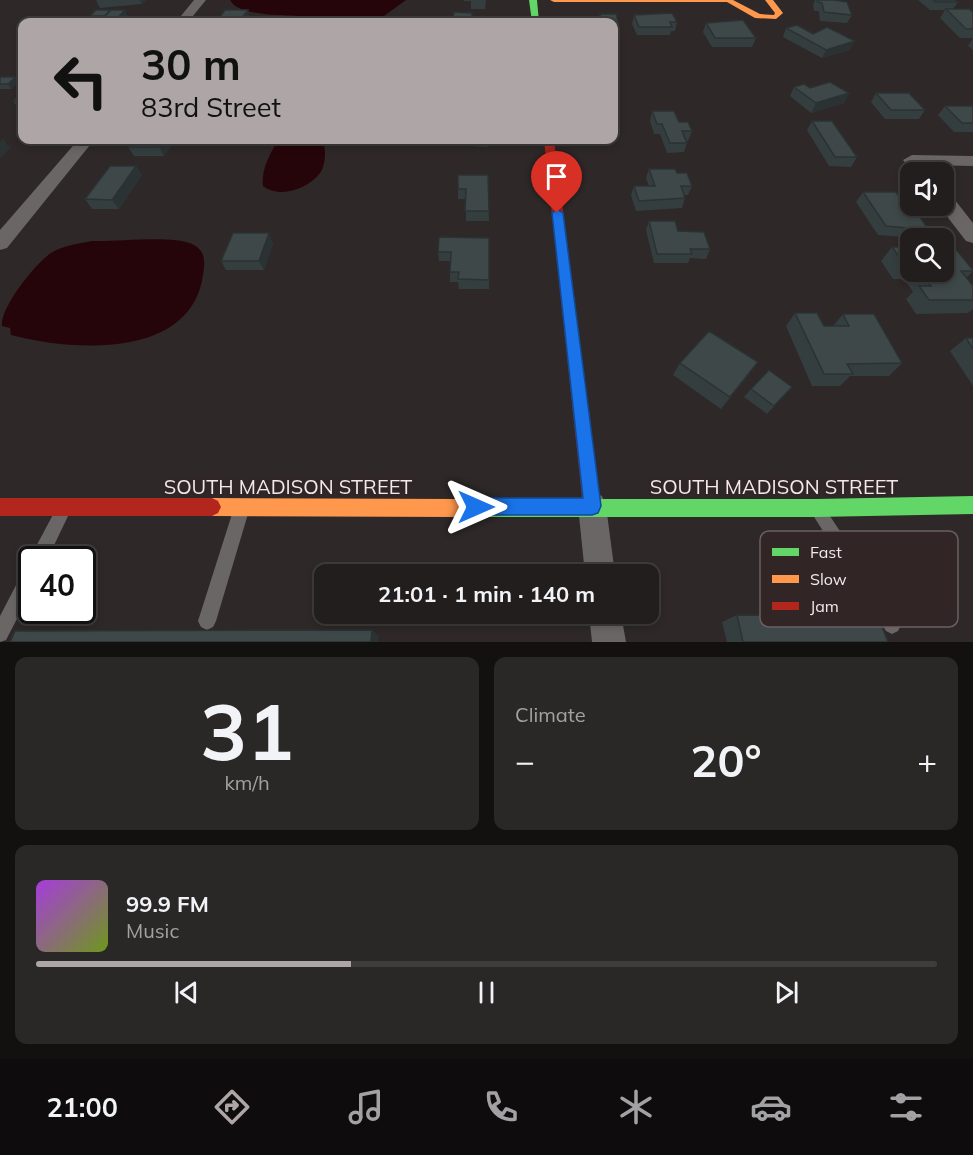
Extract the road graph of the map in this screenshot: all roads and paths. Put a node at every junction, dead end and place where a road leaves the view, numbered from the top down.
1 (200, 0) edge
2 (533, 0) edge
3 (554, 0) edge
4 (728, 0) edge
5 (769, 0) edge
6 (185, 18) edge
7 (535, 18) edge
8 (83, 144) edge
9 (549, 144) edge
10 (973, 161) edge
11 (954, 163) edge
12 (954, 212) edge
13 (973, 236) edge
14 (0, 243) edge
15 (973, 505) edge
16 (592, 506) junction
17 (0, 507) edge
18 (64, 507) junction
19 (242, 507) junction
20 (816, 508) junction
21 (831, 531) edge
22 (45, 546) edge
23 (599, 564) edge
24 (18, 599) edge
25 (207, 621) dead end
26 (606, 624) edge
27 (0, 634) edge
28 (609, 642) edge

1 - 6 street
2 - 7 street
3 - 4 street
4 - 5 street
8 - 14 street
9 - 16 street
10 - 11 street
12 - 13 street
15 - 20 street, SOUTH MADISON STREET
16 - 19 street, SOUTH MADISON STREET
16 - 20 street, SOUTH MADISON STREET
16 - 23 street
17 - 18 street, SOUTH MADISON STREET
18 - 19 street, SOUTH MADISON STREET
18 - 22 lane
19 - 25 lane
20 - 21 lane
24 - 27 lane
26 - 28 street

